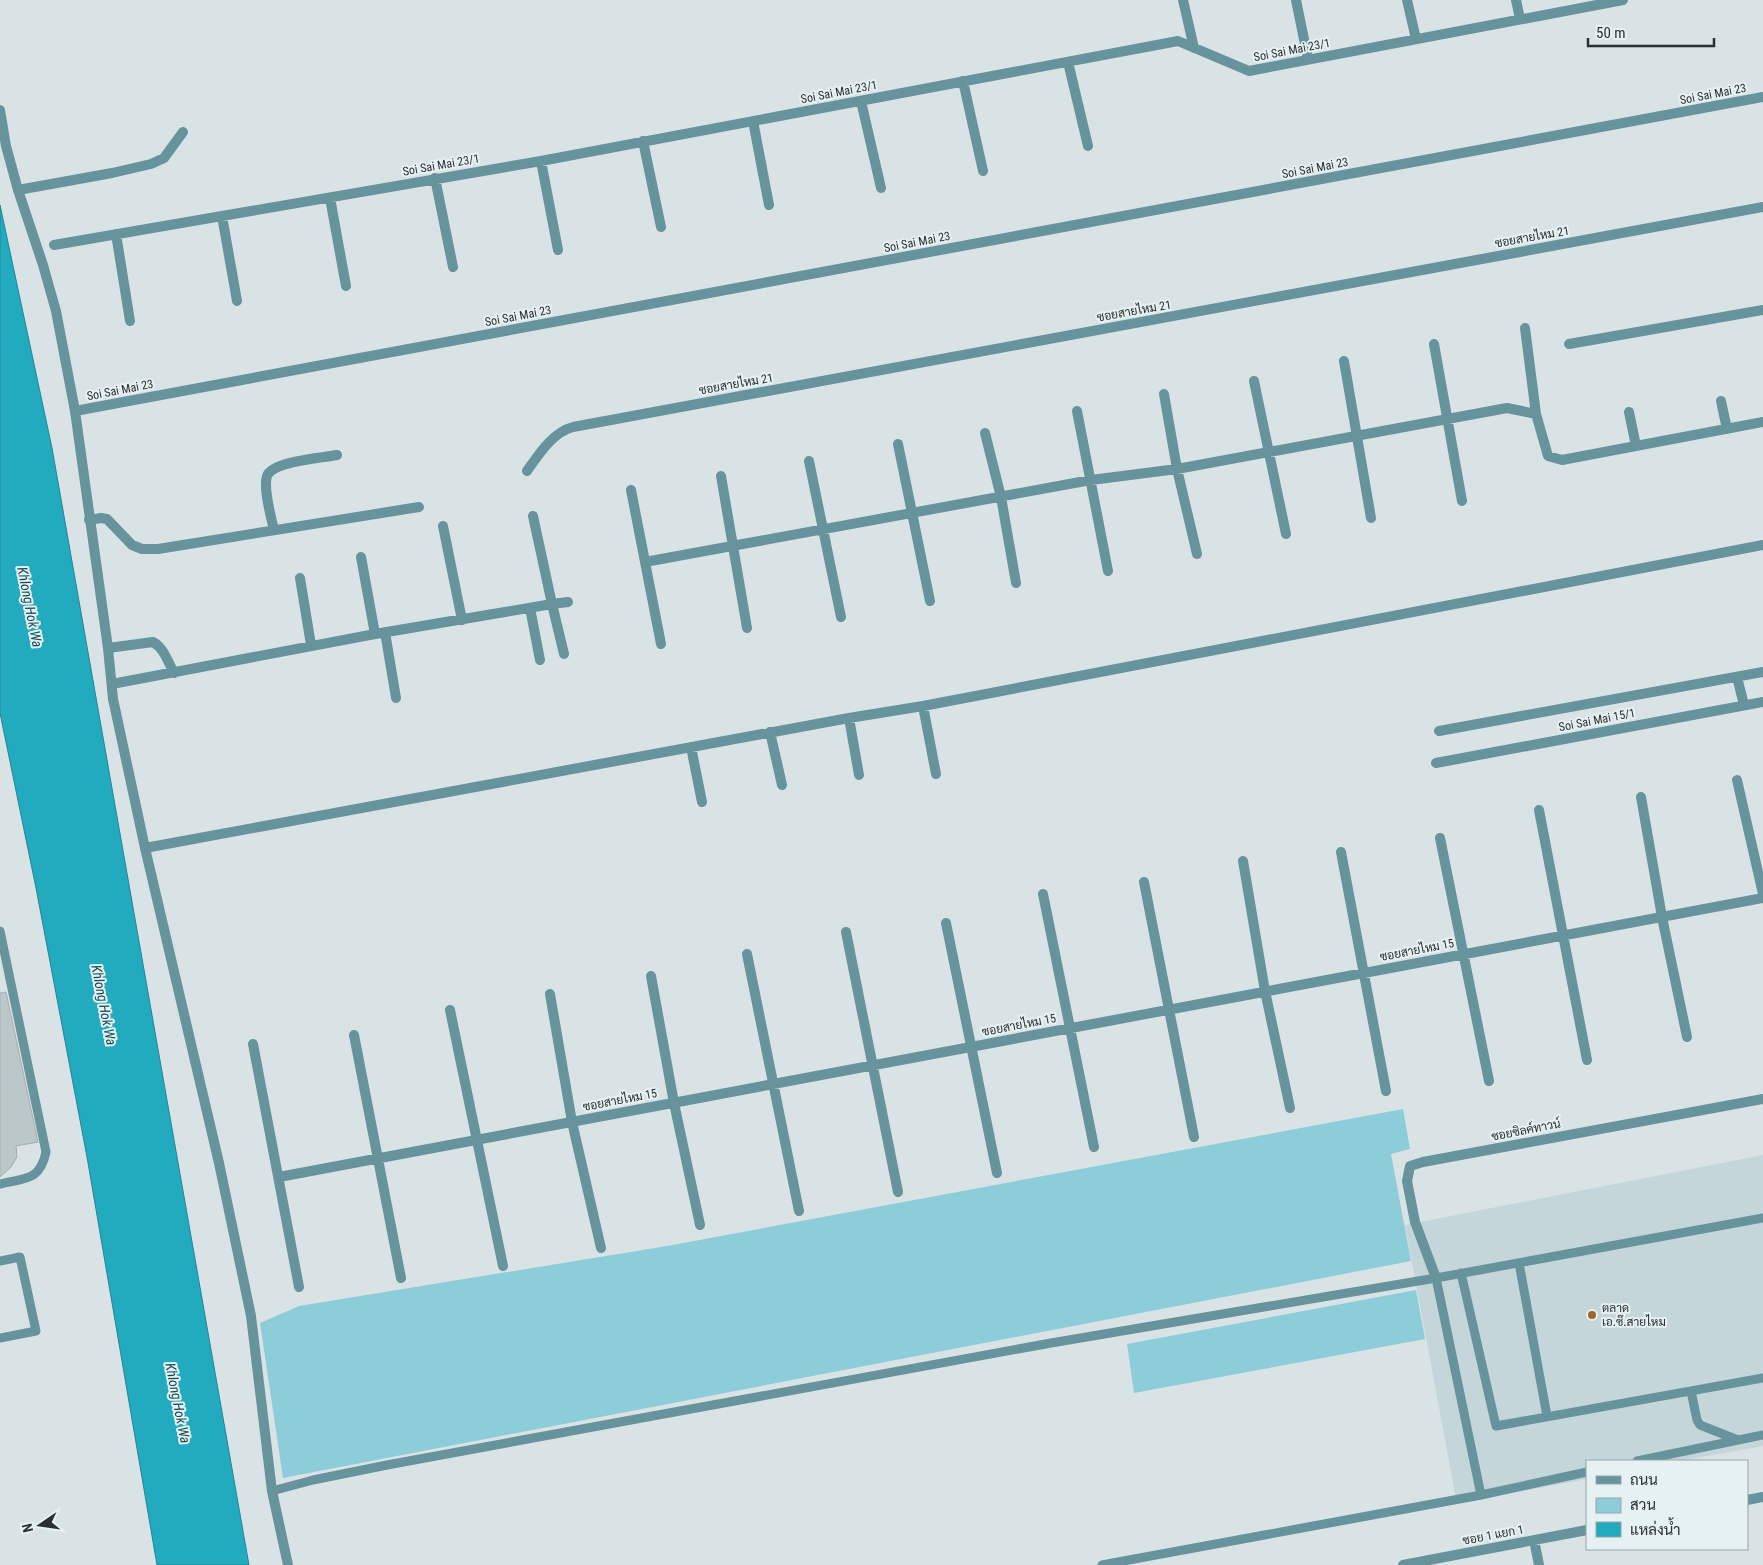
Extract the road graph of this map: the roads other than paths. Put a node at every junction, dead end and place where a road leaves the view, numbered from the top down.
1 (1183, 0) edge
2 (1296, 0) edge
3 (1407, 0) edge
4 (1516, 0) edge
5 (1623, 0) edge
6 (1520, 19) junction
7 (1416, 39) junction
8 (1194, 48) junction
9 (1308, 59) junction
10 (1068, 62) junction
11 (963, 81) junction
12 (1763, 97) edge
13 (861, 101) junction
14 (0, 110) edge
15 (753, 121) junction
16 (183, 132) dead end
17 (643, 141) junction
18 (1088, 146) dead end
19 (540, 160) junction
20 (983, 170) dead end
21 (435, 178) junction
22 (880, 188) dead end
23 (18, 190) junction
24 (330, 198) junction
25 (769, 205) dead end
26 (1763, 207) edge
27 (222, 216) junction
28 (661, 227) dead end
29 (116, 234) junction
30 (54, 245) dead end
31 (558, 250) dead end
32 (454, 267) dead end
33 (346, 286) dead end
34 (237, 301) dead end
35 (1763, 310) edge
36 (130, 321) dead end
37 (1525, 328) dead end
38 (1434, 344) dead end
39 (1569, 344) dead end
40 (1344, 361) dead end
41 (1254, 381) dead end
42 (1164, 394) dead end
43 (1721, 400) dead end
44 (75, 411) junction
45 (1078, 411) dead end
46 (1629, 412) dead end
47 (1536, 414) junction
48 (1448, 419) junction
49 (1763, 422) edge
50 (1727, 428) junction
51 (985, 433) dead end
52 (1358, 436) junction
53 (898, 444) dead end
54 (1636, 446) junction
55 (1268, 452) junction
56 (337, 455) dead end
57 (809, 461) dead end
58 (1177, 469) junction
59 (527, 471) dead end
60 (721, 476) dead end
61 (1091, 480) junction
62 (631, 490) dead end
63 (1000, 497) junction
64 (1462, 501) dead end
65 (419, 507) dead end
66 (912, 513) junction
67 (533, 516) dead end
68 (1371, 518) dead end
69 (89, 520) junction
70 (443, 526) dead end
71 (824, 529) junction
72 (274, 530) junction
73 (1286, 534) dead end
74 (1763, 545) edge
75 (734, 546) junction
76 (1197, 554) dead end
77 (361, 557) dead end
78 (645, 562) junction
79 (1108, 570) dead end
80 (300, 578) dead end
81 (1016, 583) dead end
82 (930, 601) dead end
83 (568, 602) dead end
84 (552, 604) junction
85 (530, 608) junction
86 (841, 617) dead end
87 (462, 620) junction
88 (746, 628) dead end
89 (380, 633) junction
90 (661, 644) dead end
91 (311, 646) junction
92 (108, 648) junction
93 (564, 654) dead end
94 (540, 660) dead end
95 (1763, 672) edge
96 (174, 673) junction
97 (1737, 677) junction
98 (112, 684) junction
99 (396, 698) dead end
100 (1763, 702) edge
101 (1744, 705) junction
102 (923, 706) junction
103 (849, 718) junction
104 (1439, 731) dead end
105 (770, 732) junction
106 (691, 747) junction
107 (1436, 763) dead end
108 (936, 774) dead end
109 (858, 775) dead end
110 (1738, 780) dead end
111 (782, 785) dead end
112 (1641, 797) dead end
113 (702, 802) dead end
114 (1539, 810) dead end
115 (1440, 838) dead end
116 (145, 848) junction
117 (1342, 852) dead end
118 (1243, 861) dead end
119 (1144, 882) dead end
120 (1043, 894) dead end
121 (1763, 894) edge
122 (1763, 898) edge
123 (1662, 917) junction
124 (946, 923) dead end
125 (0, 931) edge
126 (846, 932) dead end
127 (1562, 935) junction
128 (747, 954) dead end
129 (1463, 954) junction
130 (1363, 973) junction
131 (651, 976) dead end
132 (1265, 992) junction
133 (550, 994) dead end
134 (450, 1010) dead end
135 (1168, 1010) junction
136 (1071, 1028) junction
137 (354, 1035) dead end
138 (1687, 1037) dead end
139 (253, 1044) dead end
140 (971, 1046) junction
141 (1587, 1060) dead end
142 (872, 1065) junction
143 (1490, 1081) dead end
144 (773, 1084) junction
145 (1386, 1091) dead end
146 (1763, 1098) edge
147 (674, 1103) junction
148 (1290, 1108) dead end
149 (572, 1122) junction
150 (1194, 1138) dead end
151 (476, 1140) junction
152 (1094, 1147) dead end
153 (378, 1158) junction
154 (997, 1173) dead end
155 (279, 1177) junction
156 (0, 1184) edge
157 (898, 1192) dead end
158 (800, 1211) dead end
159 (1763, 1218) edge
160 (700, 1225) dead end
161 (601, 1248) dead end
162 (0, 1261) edge
163 (1519, 1263) junction
164 (503, 1266) dead end
165 (1461, 1273) junction
166 (401, 1278) dead end
167 (1436, 1278) junction
168 (299, 1287) dead end
169 (0, 1338) edge
170 (1763, 1378) edge
171 (1691, 1391) junction
172 (1547, 1416) junction
173 (1763, 1435) edge
174 (1738, 1440) junction
175 (1642, 1460) edge
176 (1586, 1472) edge
177 (272, 1491) junction
178 (1481, 1494) junction
179 (1763, 1497) edge
180 (1748, 1500) edge
181 (1586, 1530) edge
182 (1534, 1540) junction
183 (288, 1565) edge
184 (1102, 1565) edge
185 (1403, 1565) edge
186 (1538, 1565) edge

1 - 8 street
2 - 9 street
3 - 7 street
4 - 6 street
5 - 6 street, Soi Sai Mai 23/1
6 - 7 street, Soi Sai Mai 23/1
7 - 9 street, Soi Sai Mai 23/1
8 - 9 street, Soi Sai Mai 23/1
8 - 10 street, Soi Sai Mai 23/1
10 - 11 street, Soi Sai Mai 23/1
10 - 18 street
11 - 13 street, Soi Sai Mai 23/1
11 - 20 street
12 - 44 street, Soi Sai Mai 23
13 - 15 street, Soi Sai Mai 23/1
13 - 22 street
14 - 23 street
15 - 17 street, Soi Sai Mai 23/1
15 - 25 street
16 - 23 street
17 - 19 street, Soi Sai Mai 23/1
17 - 28 street
19 - 21 street, Soi Sai Mai 23/1
19 - 31 street
21 - 24 street, Soi Sai Mai 23/1
21 - 32 street
23 - 44 street
24 - 27 street, Soi Sai Mai 23/1
24 - 33 street
26 - 59 street, ซอยสายไหม 21
27 - 29 street, Soi Sai Mai 23/1
27 - 34 street
29 - 30 street, Soi Sai Mai 23/1
29 - 36 street
35 - 39 street
37 - 47 street
38 - 48 street
40 - 52 street
41 - 55 street
42 - 58 street
43 - 50 street
44 - 69 street
45 - 61 street
46 - 54 street
47 - 48 street
47 - 54 street
48 - 52 street
48 - 64 street
49 - 50 street
50 - 54 street
51 - 63 street
52 - 55 street
52 - 68 street
53 - 66 street
55 - 58 street
55 - 73 street
56 - 72 street
57 - 71 street
58 - 61 street
58 - 76 street
60 - 75 street
61 - 63 street
61 - 79 street
62 - 78 street
63 - 66 street
63 - 81 street
65 - 72 street
66 - 71 street
66 - 82 street
67 - 84 street
69 - 72 street
69 - 92 street
70 - 87 street
71 - 75 street
71 - 86 street
74 - 102 street
75 - 78 street
75 - 88 street
77 - 89 street
78 - 90 street
80 - 91 street
83 - 84 street
84 - 85 street
84 - 93 street
85 - 87 street
85 - 94 street
87 - 89 street
89 - 91 street
89 - 99 street
91 - 96 street
92 - 96 street
92 - 98 street
95 - 97 street, Soi Sai Mai 15/1
96 - 98 street
97 - 101 street
97 - 104 street, Soi Sai Mai 15/1
98 - 116 street
100 - 101 street, Soi Sai Mai 15/1
101 - 107 street, Soi Sai Mai 15/1
102 - 103 street
102 - 108 street
103 - 105 street
103 - 109 street
105 - 106 street
105 - 111 street
106 - 113 street
106 - 116 street
110 - 121 street
112 - 123 street
114 - 127 street
115 - 129 street
116 - 177 street
117 - 130 street
118 - 132 street
119 - 135 street
120 - 136 street
122 - 123 street, ซอยสายไหม 15
123 - 127 street, ซอยสายไหม 15
123 - 138 street
124 - 140 street
125 - 156 lane
126 - 142 street
127 - 129 street, ซอยสายไหม 15
127 - 141 street
128 - 144 street
129 - 130 street, ซอยสายไหม 15
129 - 143 street
130 - 132 street, ซอยสายไหม 15
130 - 145 street
131 - 147 street
132 - 135 street, ซอยสายไหม 15
132 - 148 street
133 - 149 street
134 - 151 street
135 - 136 street, ซอยสายไหม 15
135 - 150 street
136 - 140 street, ซอยสายไหม 15
136 - 152 street
137 - 153 street
139 - 155 street
140 - 142 street, ซอยสายไหม 15
140 - 154 street
142 - 144 street, ซอยสายไหม 15
142 - 157 street
144 - 147 street, ซอยสายไหม 15
144 - 158 street
146 - 167 street, ซอยซิลค์ทาวน์
147 - 149 street, ซอยสายไหม 15
147 - 160 street
149 - 151 street, ซอยสายไหม 15
149 - 161 street
151 - 153 street, ซอยสายไหม 15
151 - 164 street
153 - 155 street, ซอยสายไหม 15
153 - 166 street
155 - 168 street
159 - 163 lane
162 - 169 lane
163 - 165 lane
163 - 172 lane
165 - 167 lane
165 - 172 lane
167 - 177 lane
167 - 178 lane
170 - 171 lane
171 - 172 lane
171 - 174 lane
173 - 174 lane
174 - 175 lane
176 - 178 lane
177 - 183 street
178 - 184 lane
179 - 180 street
181 - 182 street, ซอย 1 แยก 1
182 - 185 street, ซอย 1 แยก 1
182 - 186 street

